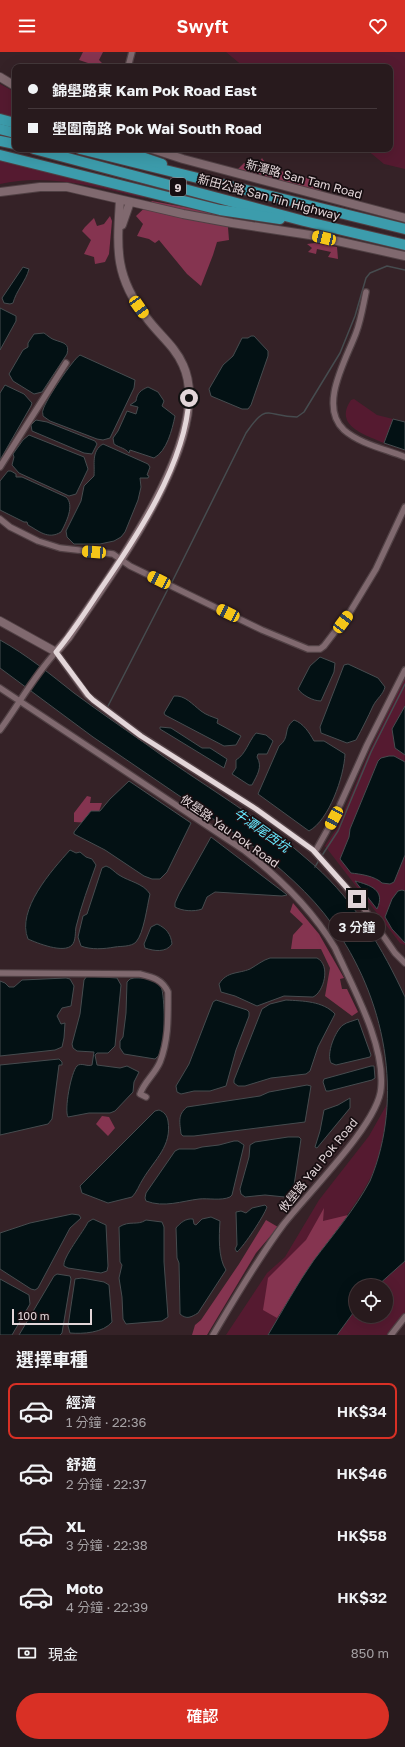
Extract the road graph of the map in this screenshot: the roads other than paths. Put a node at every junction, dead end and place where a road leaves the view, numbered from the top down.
1 (132, 52) edge
2 (129, 64) edge
3 (0, 77) edge
4 (12, 84) edge
5 (0, 119) edge
6 (12, 121) edge
7 (0, 129) edge
8 (12, 132) edge
9 (0, 141) edge
10 (12, 143) edge
11 (45, 152) edge
12 (92, 152) edge
13 (128, 152) edge
14 (161, 152) edge
15 (0, 155) edge
16 (200, 179) junction
17 (0, 192) edge
18 (120, 200) junction
19 (130, 202) junction
20 (405, 218) edge
21 (304, 221) junction
22 (405, 230) edge
23 (405, 245) edge
24 (118, 252) junction
25 (405, 256) edge
26 (366, 292) dead end
27 (66, 363) dead end
28 (405, 457) edge
29 (0, 467) edge
30 (405, 507) edge
31 (0, 519) edge
32 (121, 559) junction
33 (0, 621) edge
34 (51, 657) junction
35 (405, 670) edge
36 (0, 688) edge
37 (20, 700) junction
38 (0, 730) edge
39 (315, 852) junction
40 (405, 963) edge
41 (0, 974) edge
42 (146, 1097) dead end
43 (405, 1317) edge
44 (213, 1335) edge
45 (391, 1335) edge

1 - 2 street
3 - 4 street
5 - 6 highway
7 - 8 highway
9 - 10 highway
11 - 21 highway, 新田公路 San Tin Highway / 9
12 - 16 highway, 新田公路 San Tin Highway / 9
13 - 16 highway
14 - 20 street, 新潭路 San Tam Road
15 - 21 highway
16 - 22 highway, 新田公路 San Tin Highway / 9
17 - 18 street
18 - 19 street
18 - 24 street
19 - 24 street
19 - 25 street
21 - 23 highway, 新田公路 San Tin Highway / 9
24 - 32 street
26 - 28 street
27 - 29 street
30 - 32 street
31 - 32 street
32 - 34 street
33 - 34 street
34 - 37 street
34 - 39 street
35 - 39 street
36 - 37 street, 攸壆路 Yau Pok Road
37 - 38 street
37 - 44 street, 攸壆路 Yau Pok Road
39 - 40 street
41 - 42 street
43 - 45 street

